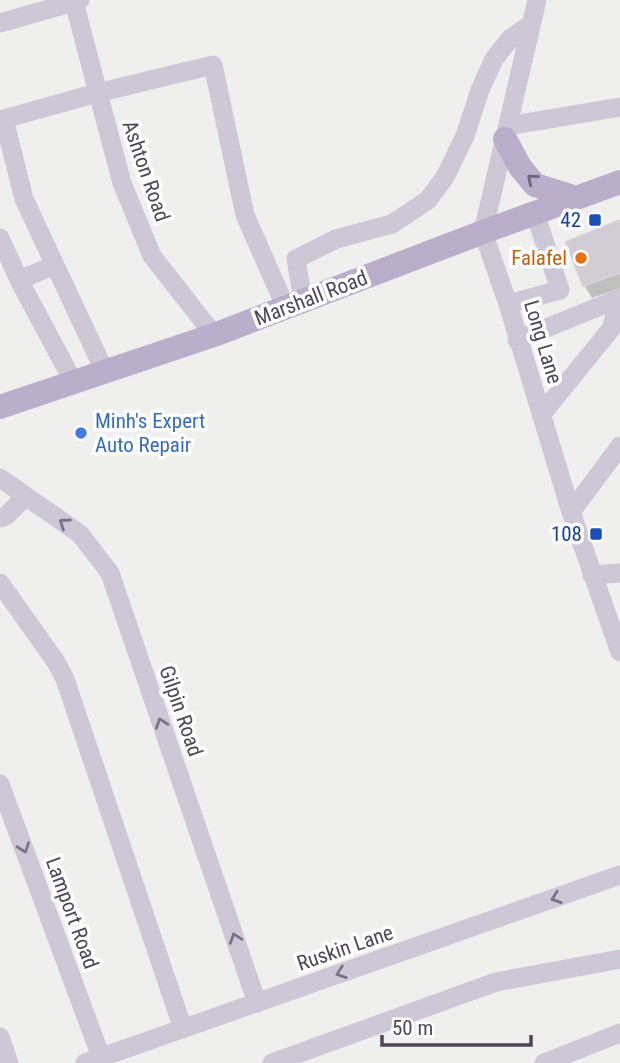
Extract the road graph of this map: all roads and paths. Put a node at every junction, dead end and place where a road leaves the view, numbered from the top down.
1 (537, 0) edge
2 (77, 1) edge
3 (0, 23) edge
4 (531, 24) junction
5 (97, 93) junction
6 (620, 107) edge
7 (2, 119) edge
8 (506, 132) junction
9 (620, 182) edge
10 (576, 198) junction
11 (535, 213) junction
12 (484, 232) junction
13 (0, 238) edge
14 (55, 265) junction
15 (19, 280) junction
16 (620, 299) edge
17 (294, 304) junction
18 (508, 304) junction
19 (214, 335) junction
20 (517, 340) junction
21 (105, 372) junction
22 (74, 383) junction
23 (0, 407) edge
24 (541, 415) junction
25 (620, 446) edge
26 (0, 478) edge
27 (26, 496) junction
28 (571, 512) junction
29 (0, 518) edge
30 (620, 573) edge
31 (592, 575) junction
32 (0, 583) edge
33 (620, 652) edge
34 (0, 784) edge
35 (620, 875) edge
36 (620, 959) edge
37 (257, 1003) junction
38 (183, 1029) junction
39 (620, 1033) edge
40 (0, 1037) edge
41 (93, 1060) edge
42 (556, 1061) edge
43 (9, 1063) edge
44 (272, 1063) edge

1 - 4 street
2 - 3 street
2 - 5 street, Ashton Road
4 - 8 street
4 - 17 street
5 - 7 street
5 - 17 street
5 - 19 street, Ashton Road
6 - 8 street
7 - 14 street
10 -> 8 main road
8 - 12 street
9 - 10 main road, Marshall Road
10 - 11 main road, Marshall Road
11 - 12 main road, Marshall Road
11 - 18 street
12 - 17 main road, Marshall Road
12 - 18 street, Long Lane
13 - 15 street
14 - 15 street
14 - 21 street
15 - 22 street
16 - 20 street
16 - 24 street
17 - 19 main road, Marshall Road
18 - 20 street, Long Lane
19 - 21 main road, Marshall Road
20 - 24 street, Long Lane
21 - 22 main road, Marshall Road
22 - 23 main road, Marshall Road
24 - 28 street, Long Lane
25 - 28 street
26 - 27 street, Gilpin Road
27 - 29 street
37 -> 27 street, Gilpin Road
28 - 31 street, Long Lane
30 - 31 street
31 - 33 street, Long Lane
32 - 38 street
34 -> 41 street, Lamport Road
35 -> 37 street, Ruskin Lane
36 - 44 street
37 - 38 street, Ruskin Lane
38 - 41 street, Ruskin Lane
39 - 42 street
40 - 43 street

